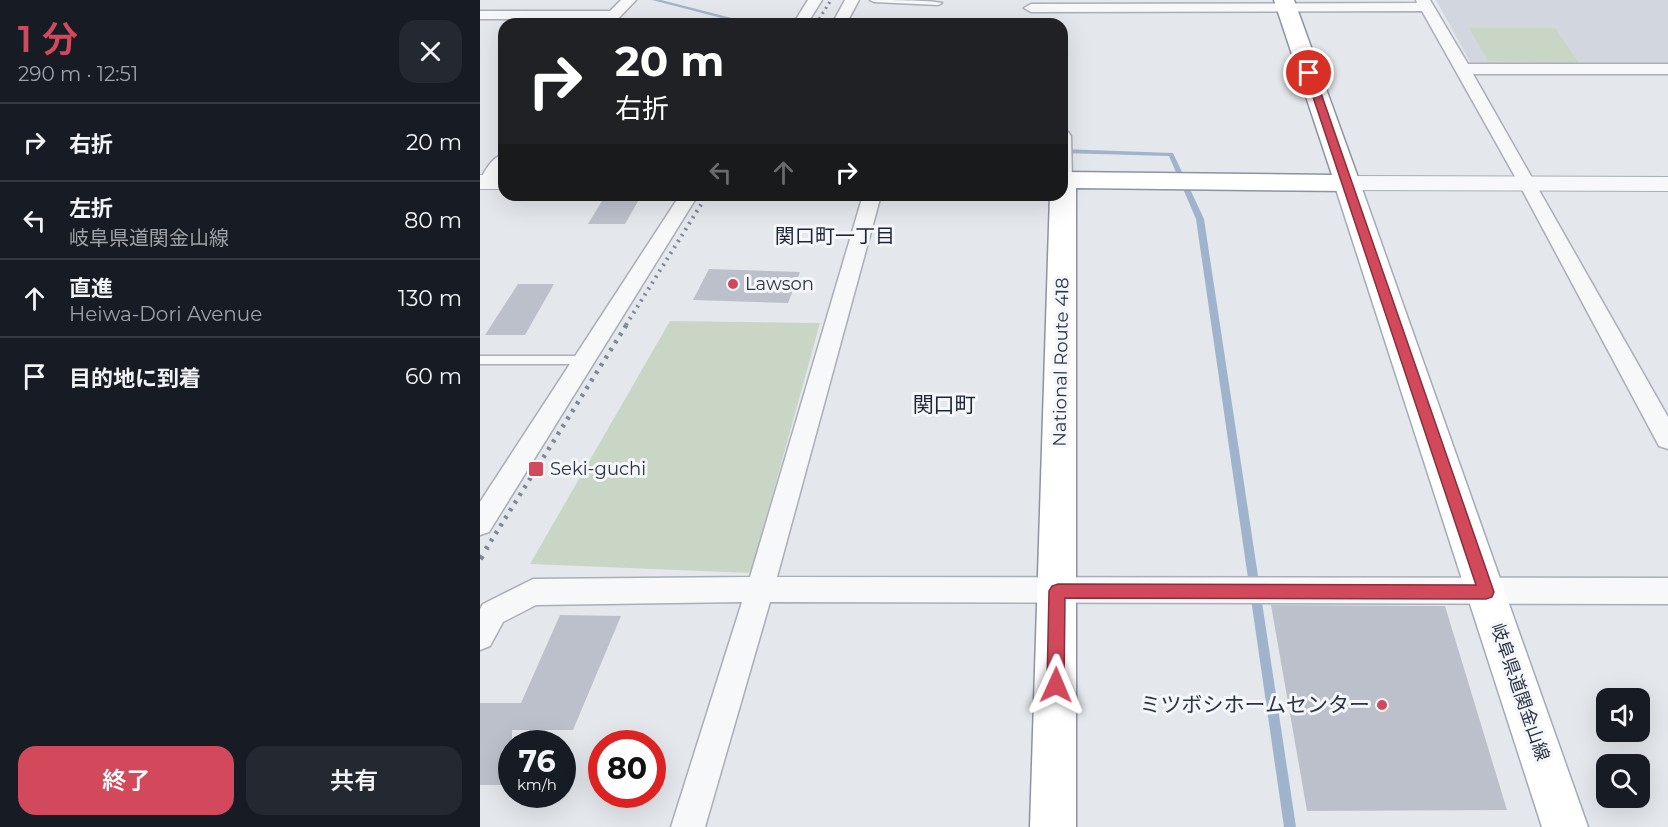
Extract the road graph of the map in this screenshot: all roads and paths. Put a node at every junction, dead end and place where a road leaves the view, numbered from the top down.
1 (629, 0) edge
2 (815, 0) edge
3 (852, 0) edge
4 (873, 0) edge
5 (938, 3) dead end
6 (1136, 3) edge
7 (1285, 3) edge
8 (1425, 3) edge
9 (1029, 4) edge
10 (480, 15) edge
11 (577, 18) edge
12 (610, 18) edge
13 (804, 18) edge
14 (842, 18) edge
15 (1035, 18) edge
16 (1463, 69) junction
17 (1668, 69) edge
18 (498, 169) edge
19 (1068, 180) edge
20 (490, 182) edge
21 (1527, 182) junction
22 (1347, 183) junction
23 (1668, 184) edge
24 (685, 201) edge
25 (870, 201) edge
26 (1063, 201) edge
27 (480, 360) edge
28 (582, 360) junction
29 (1668, 440) edge
30 (480, 524) edge
31 (760, 589) junction
32 (1058, 591) junction
33 (1668, 591) edge
34 (1486, 592) junction
35 (480, 636) edge
36 (688, 827) edge
37 (1053, 827) edge
38 (1565, 827) edge

1 - 12 street
2 - 13 street
3 - 14 street
4 - 5 lane
6 - 7 street
6 - 9 street
7 - 8 street
7 - 22 main road, 岐阜県道関金山線
8 - 16 street
9 - 15 street
10 - 11 street
16 - 17 street
16 - 21 street
18 - 20 street
19 - 22 main road
21 - 22 street
21 - 23 street
21 - 29 street
22 - 34 main road, 岐阜県道関金山線
24 - 28 street
25 - 31 street
26 - 32 main road, National Route 418
27 - 28 lane
28 - 30 street
31 - 32 street
31 - 35 street
31 - 36 street
32 - 34 street
32 - 37 main road, National Route 418
33 - 34 street
34 - 38 main road, 岐阜県道関金山線

